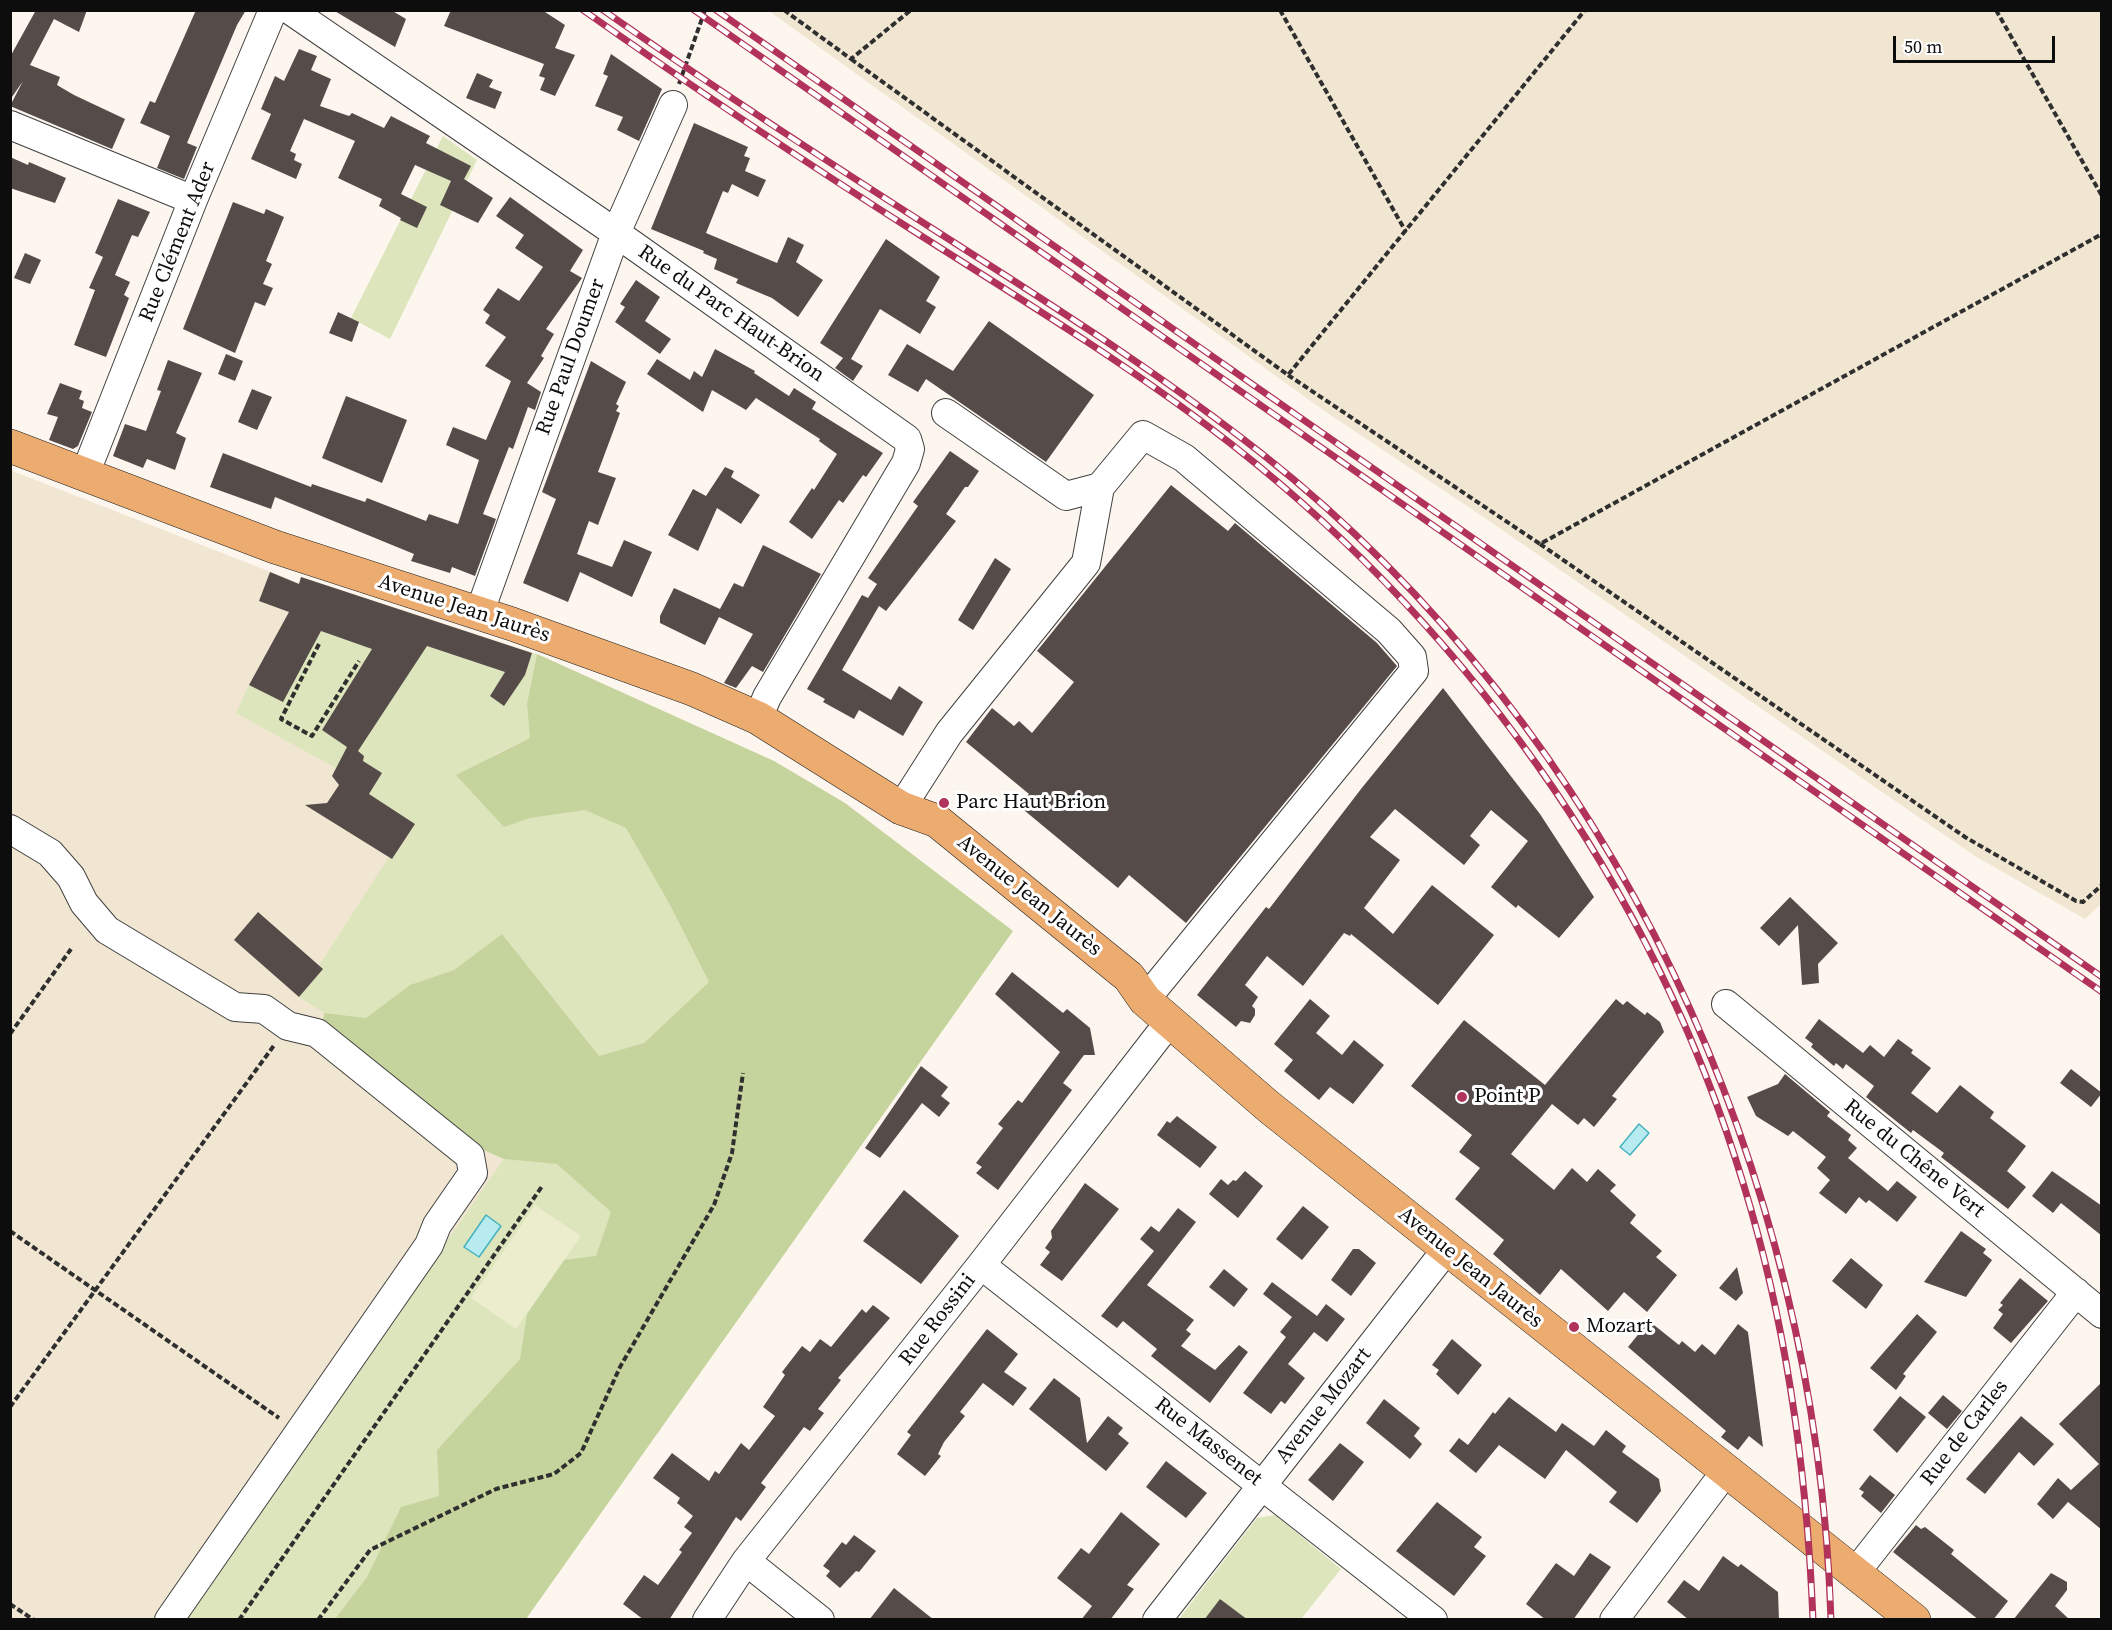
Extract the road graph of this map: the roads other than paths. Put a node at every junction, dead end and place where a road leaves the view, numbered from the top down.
1 (273, 10) edge
2 (290, 10) edge
3 (673, 105) dead end
4 (10, 125) edge
5 (193, 200) junction
6 (616, 233) junction
7 (946, 413) dead end
8 (10, 446) edge
9 (85, 474) junction
10 (1100, 487) junction
11 (479, 614) junction
12 (758, 718) junction
13 (901, 808) junction
14 (10, 829) edge
15 (1145, 1000) junction
16 (1726, 1004) dead end
17 (1170, 1021) junction
18 (1446, 1250) junction
19 (981, 1265) junction
20 (2076, 1292) junction
21 (2102, 1314) edge
22 (1726, 1471) junction
23 (1263, 1485) junction
24 (746, 1561) junction
25 (1855, 1573) junction
26 (169, 1620) edge
27 (707, 1620) edge
28 (820, 1620) edge
29 (1157, 1620) edge
30 (1433, 1620) edge
31 (1614, 1620) edge
32 (1914, 1620) edge

1 - 5 street, Rue Clément Ader
2 - 6 street, Rue du Parc Haut-Brion
3 - 6 street, Rue Paul Doumer
4 - 5 street
5 - 9 street, Rue Clément Ader
6 - 11 street, Rue Paul Doumer
6 - 12 street, Rue du Parc Haut-Brion
7 - 10 street
8 - 9 main road, Avenue Jean Jaurès
9 - 11 main road, Avenue Jean Jaurès
10 - 13 street
10 - 15 street
11 - 12 main road, Avenue Jean Jaurès
12 - 13 main road, Avenue Jean Jaurès
13 - 15 main road, Avenue Jean Jaurès
14 - 26 street
15 - 17 main road, Avenue Jean Jaurès
16 - 20 street, Rue du Chêne Vert
17 - 18 main road, Avenue Jean Jaurès
17 - 19 street, Rue Rossini
18 - 22 main road, Avenue Jean Jaurès
18 - 23 street, Avenue Mozart
19 - 23 street, Rue Massenet
19 - 24 street, Rue Rossini
20 - 21 street, Rue du Chêne Vert
20 - 25 street, Rue de Carles
22 - 25 main road, Avenue Jean Jaurès
22 - 31 street
23 - 29 street, Avenue Mozart
23 - 30 street, Rue Massenet
24 - 27 street, Rue Rossini
24 - 28 street
25 - 32 main road, Avenue Jean Jaurès

